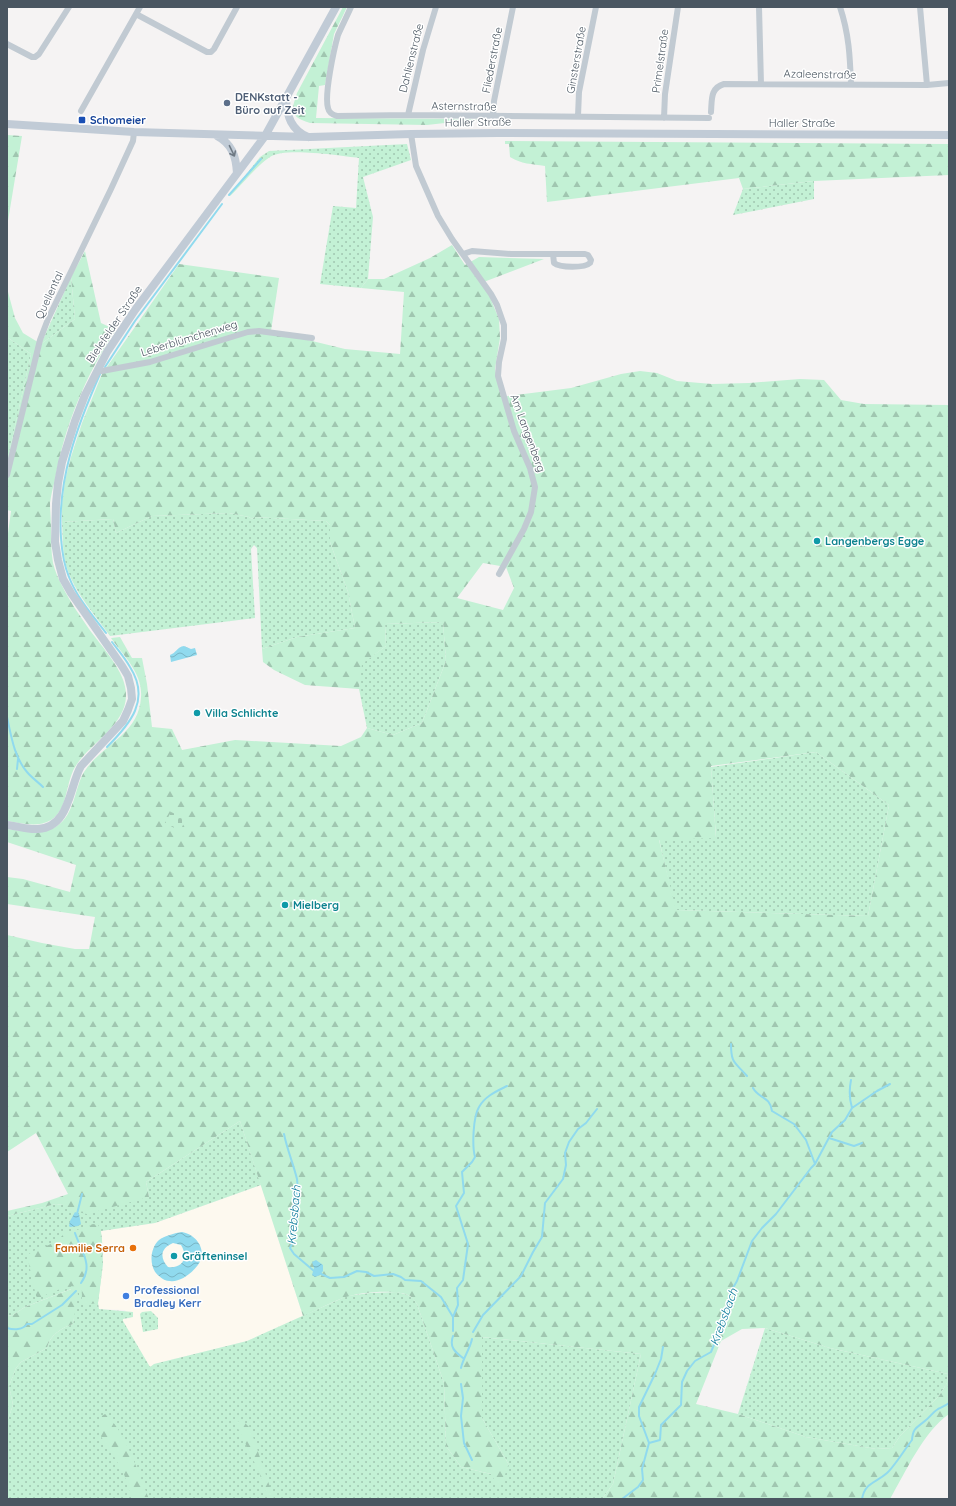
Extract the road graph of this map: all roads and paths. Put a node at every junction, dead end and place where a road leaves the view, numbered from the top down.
1 (69, 7) edge
2 (140, 7) edge
3 (237, 7) edge
4 (336, 7) edge
5 (351, 7) edge
6 (436, 7) edge
7 (513, 7) edge
8 (596, 7) edge
9 (678, 7) edge
10 (759, 7) edge
11 (840, 7) edge
12 (920, 7) edge
13 (136, 14) junction
14 (7, 44) edge
15 (949, 83) edge
16 (760, 84) junction
17 (851, 84) junction
18 (926, 85) junction
19 (286, 99) junction
20 (81, 111) dead end
21 (408, 115) junction
22 (710, 115) joint
23 (578, 116) junction
24 (493, 117) junction
25 (664, 118) junction
26 (7, 124) edge
27 (134, 132) junction
28 (411, 134) junction
29 (217, 135) junction
30 (949, 135) edge
31 (265, 136) junction
32 (310, 138) junction
33 (237, 173) junction
34 (463, 254) junction
35 (553, 254) junction
36 (312, 338) dead end
37 (97, 370) junction
38 (7, 475) edge
39 (500, 574) dead end
40 (7, 825) edge

1 - 14 street
2 - 13 street
3 - 13 street
4 - 19 main road, Bielefelder Straße
5 - 21 street, Asternstraße
6 - 21 street, Dahlienstraße
7 - 24 street, Fliederstraße
8 - 23 street, Ginsterstraße
9 - 25 street, Primelstraße
10 - 16 street
11 - 17 street
12 - 18 street
13 - 20 street
15 - 18 street, Azaleenstraße
16 - 17 street, Azaleenstraße
16 - 22 street, Azaleenstraße
17 - 18 street, Azaleenstraße
19 - 31 main road, Bielefelder Straße
19 - 32 main road
21 - 24 street, Asternstraße
22 - 25 street, Asternstraße
23 - 24 street, Asternstraße
23 - 25 street, Asternstraße
26 - 27 main road, Haller Straße
27 - 29 main road, Haller Straße
27 - 38 street, Quellental
28 - 30 main road, Haller Straße
28 - 32 main road, Haller Straße
28 - 34 street, Am Langenberg
29 - 31 main road, Haller Straße
29 -> 33 main road
31 - 32 main road, Haller Straße
31 - 33 main road, Bielefelder Straße
33 - 37 main road, Bielefelder Straße
34 - 35 street
34 - 39 street, Am Langenberg
35 - 35 street
36 - 37 street, Leberblümchenweg
37 - 40 main road, Bielefelder Straße

